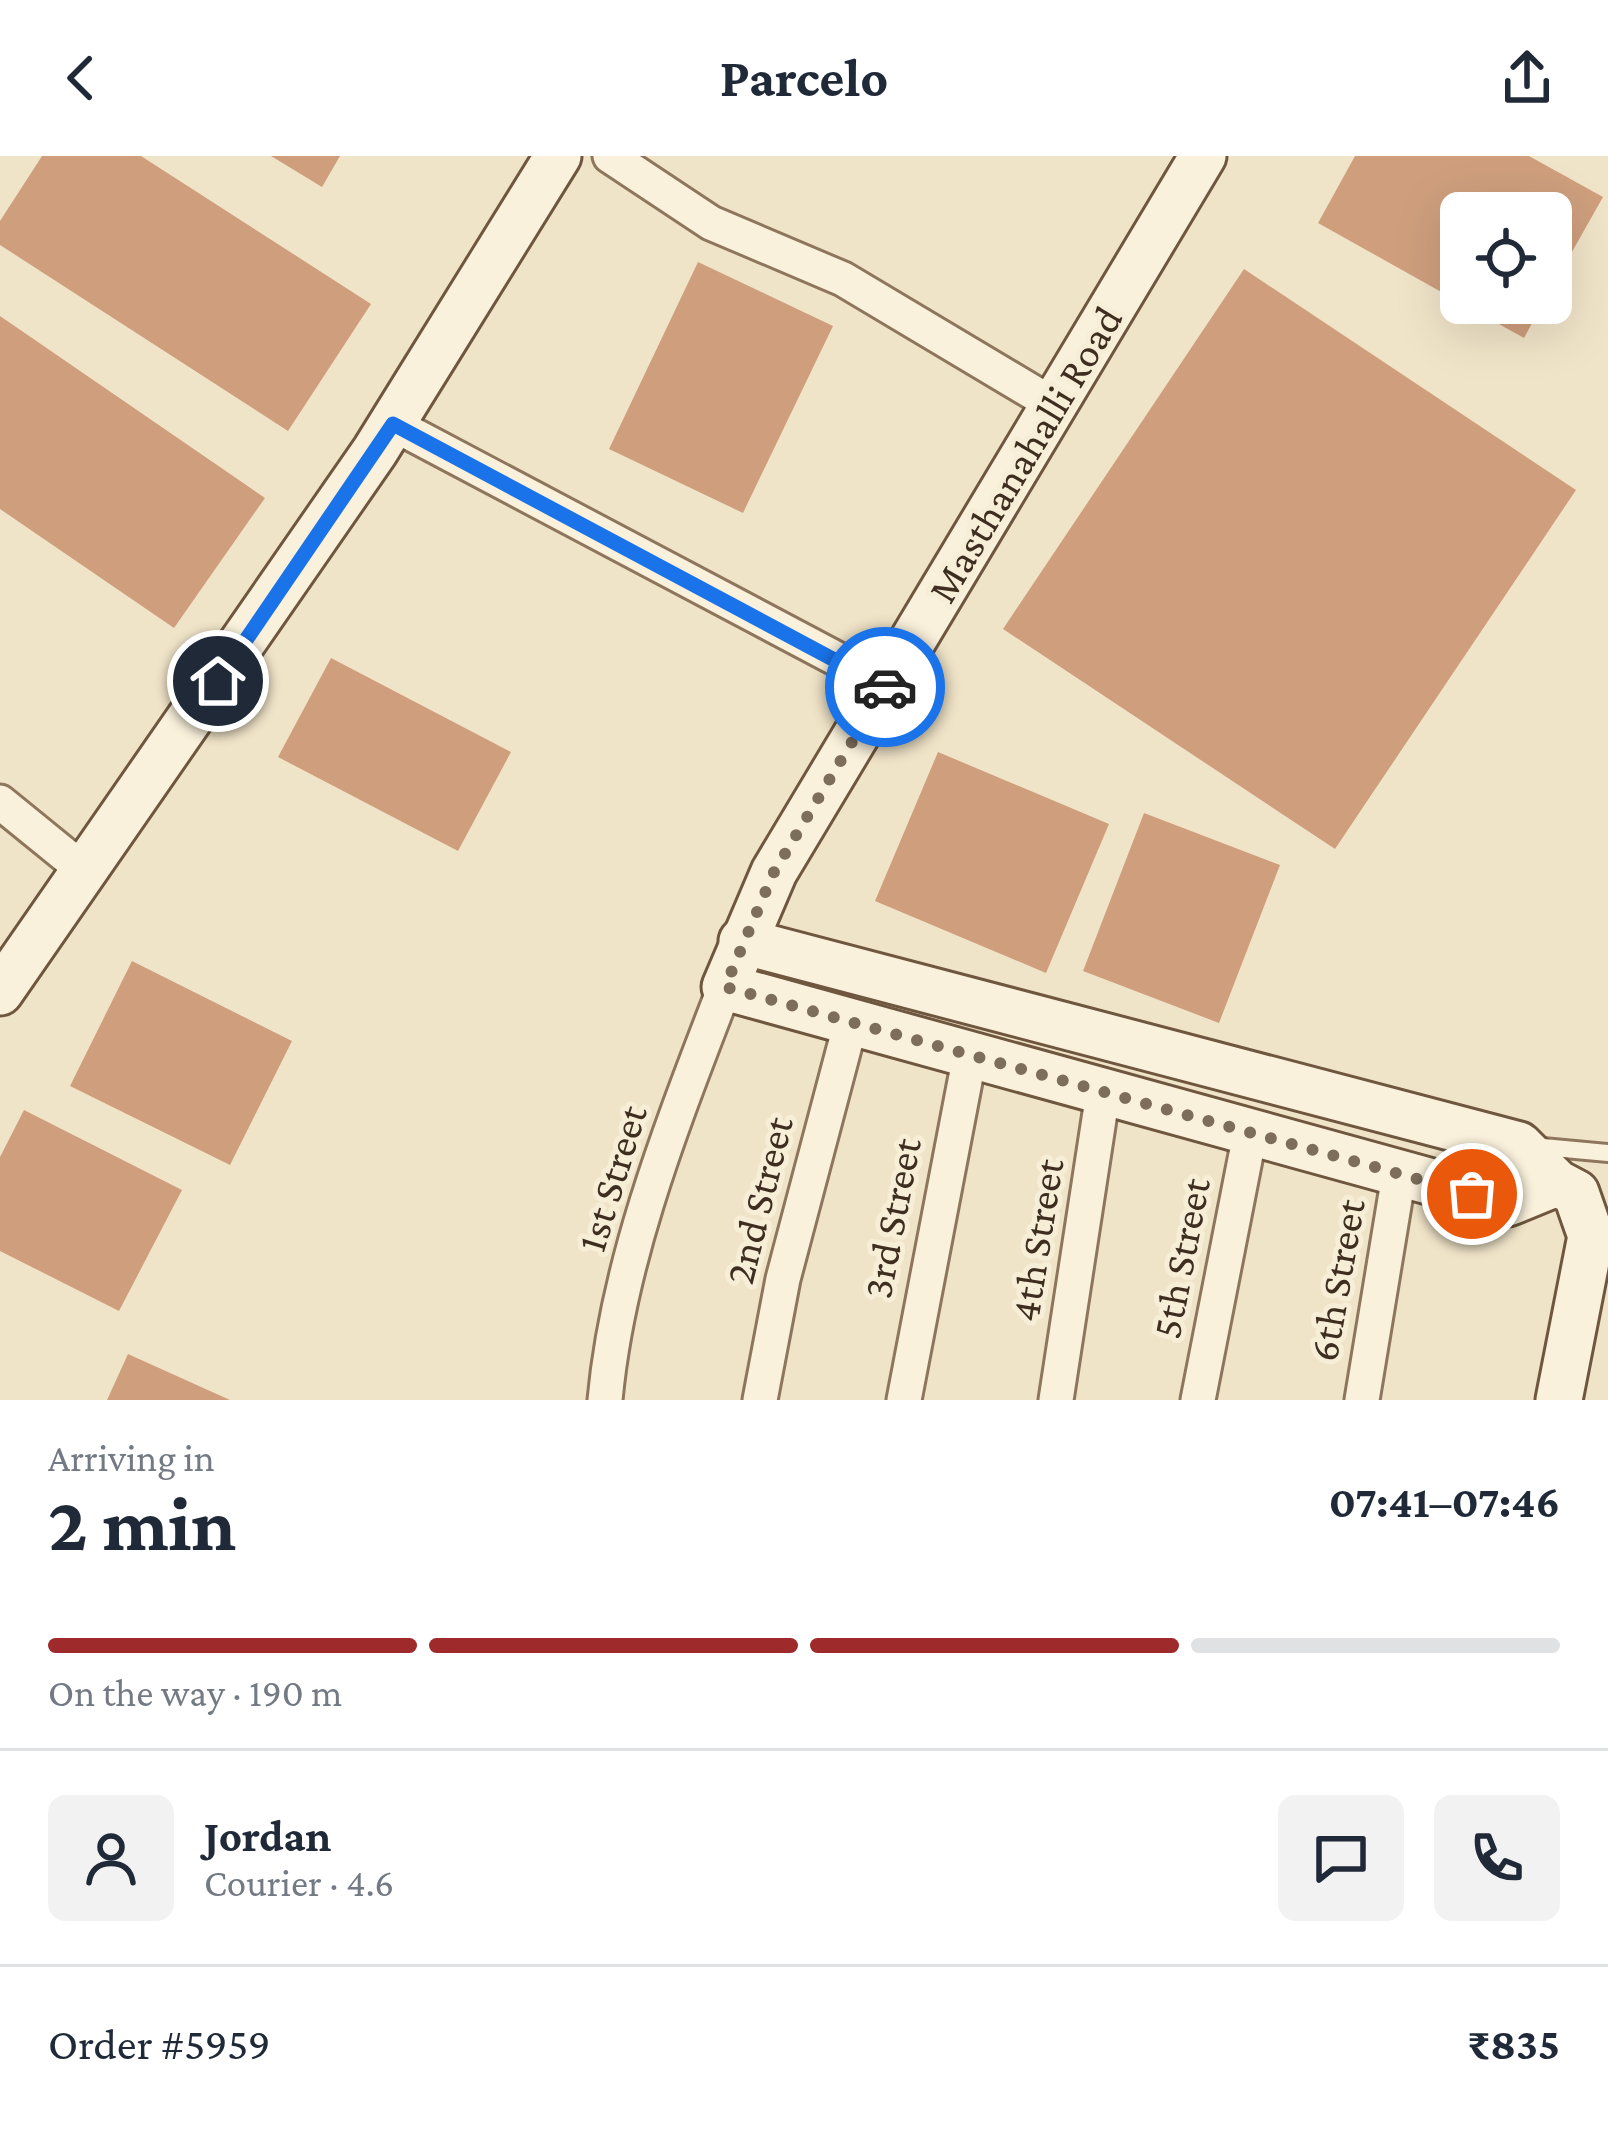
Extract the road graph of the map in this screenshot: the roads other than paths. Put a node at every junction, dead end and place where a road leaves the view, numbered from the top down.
1 (558, 156) edge
2 (610, 156) edge
3 (1203, 156) edge
4 (1054, 405) junction
5 (393, 424) junction
6 (886, 686) junction
7 (0, 802) edge
8 (86, 872) junction
9 (742, 941) junction
10 (725, 987) junction
11 (0, 992) edge
12 (851, 1022) junction
13 (970, 1055) junction
14 (1103, 1093) junction
15 (1250, 1134) junction
16 (1519, 1145) junction
17 (1608, 1153) edge
18 (1400, 1175) junction
19 (1574, 1186) junction
20 (605, 1400) edge
21 (760, 1400) edge
22 (904, 1400) edge
23 (1056, 1400) edge
24 (1198, 1400) edge
25 (1362, 1400) edge
26 (1559, 1400) edge

1 - 5 street
2 - 4 street
3 - 4 street, Masthanahalli Road
4 - 6 street, Masthanahalli Road
5 - 6 street
5 - 8 street
6 - 9 street, Masthanahalli Road
7 - 8 street
8 - 11 street
9 - 10 street, Masthanahalli Road
9 - 16 street
10 - 12 street
10 - 20 street, 1st Street
12 - 13 street
12 - 21 street, 2nd Street
13 - 14 street
13 - 22 street, 3rd Street
14 - 15 street
14 - 23 street, 4th Street
15 - 18 street
15 - 24 street, 5th Street
16 - 17 lane
16 - 19 street
18 - 19 street
18 - 25 street, 6th Street
19 - 26 street

